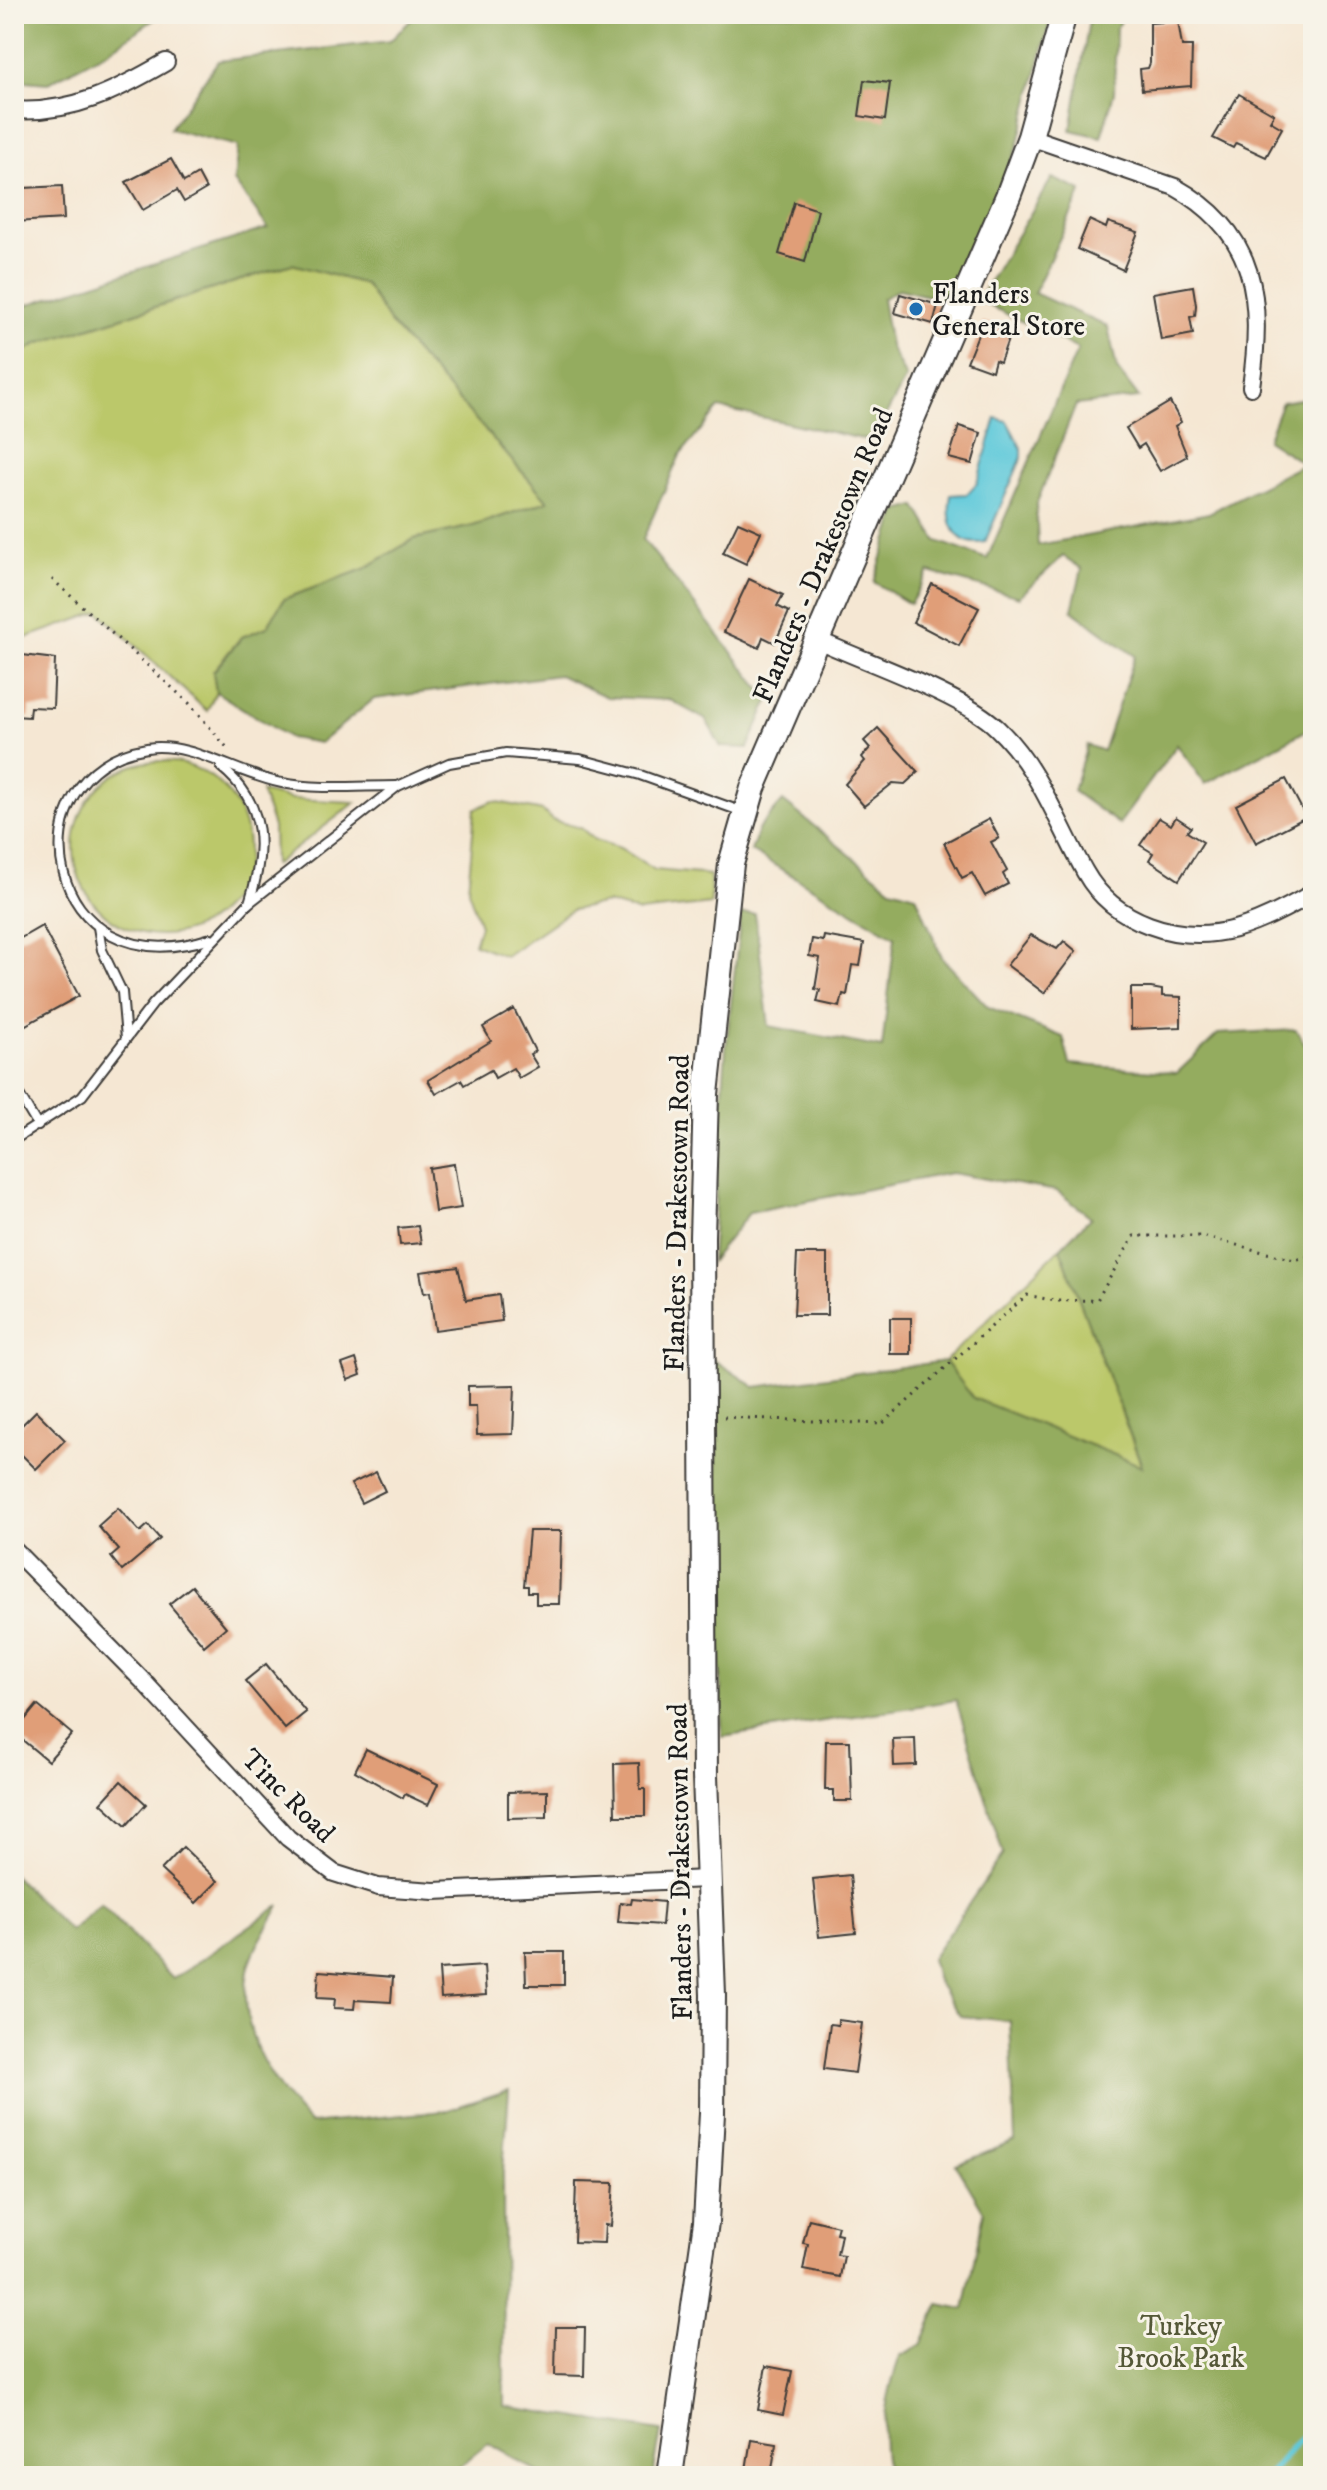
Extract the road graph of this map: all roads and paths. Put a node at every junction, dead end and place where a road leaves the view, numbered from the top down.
1 (1064, 14) edge
2 (166, 62) dead end
3 (14, 110) edge
4 (1030, 137) junction
5 (1251, 387) dead end
6 (52, 579) dead end
7 (818, 640) junction
8 (218, 764) junction
9 (240, 771) junction
10 (398, 786) junction
11 (744, 812) junction
12 (1313, 893) edge
13 (249, 903) junction
14 (98, 927) junction
15 (212, 938) junction
16 (126, 1038) junction
17 (14, 1086) edge
18 (38, 1126) junction
19 (14, 1140) edge
20 (1313, 1255) edge
21 (703, 1416) junction
22 (14, 1550) edge
23 (707, 1879) junction
24 (670, 2476) edge

1 - 4 street, Flanders - Drakestown Road
2 - 3 street
4 - 5 street
4 - 7 street, Flanders - Drakestown Road
6 - 9 path
7 - 11 street, Flanders - Drakestown Road
7 - 12 street
8 - 9 lane
8 - 13 lane
8 - 14 lane
9 - 10 lane
10 - 11 lane
10 - 13 lane
11 - 21 street, Flanders - Drakestown Road
13 - 15 lane
14 - 15 lane
14 - 16 lane
15 - 16 lane
16 - 18 lane
17 - 18 lane
18 - 19 lane
20 - 21 path
21 - 23 street, Flanders - Drakestown Road
22 - 23 street, Tinc Road
23 - 24 street, Flanders - Drakestown Road

